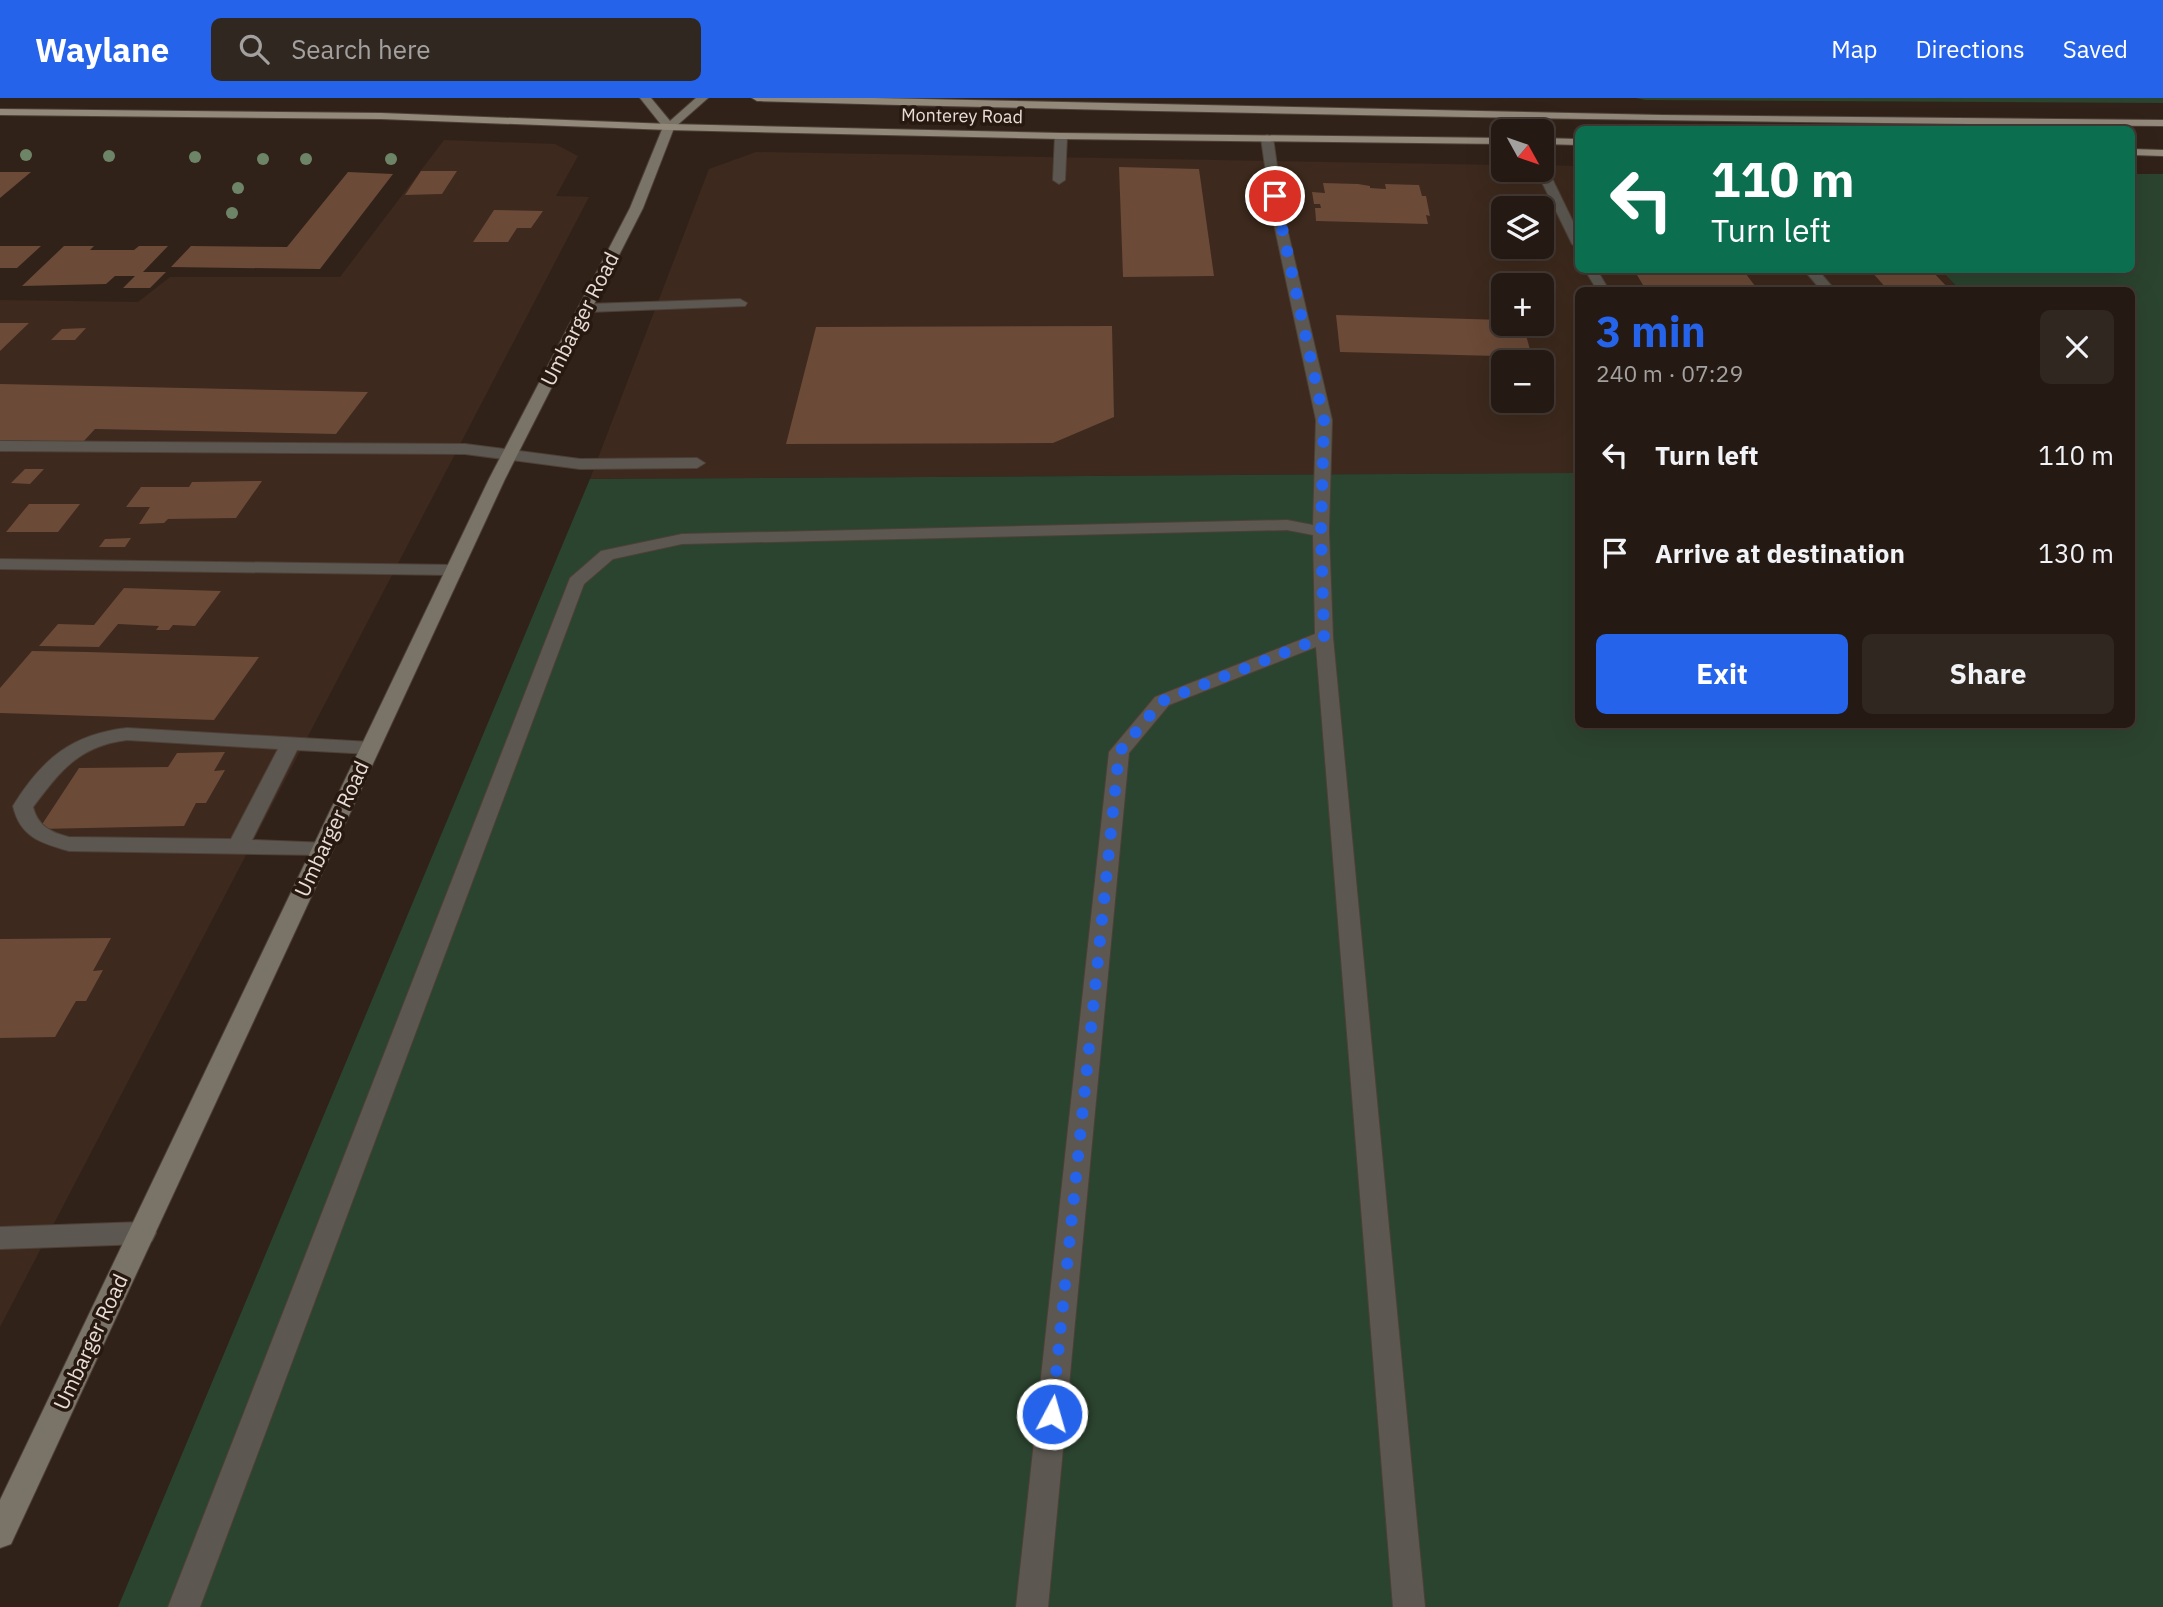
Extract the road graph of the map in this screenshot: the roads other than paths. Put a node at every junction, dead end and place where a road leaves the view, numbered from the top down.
1 (645, 98) edge
2 (703, 98) edge
3 (757, 98) edge
4 (0, 112) edge
5 (2163, 123) edge
6 (2011, 126) edge
7 (670, 127) junction
8 (1061, 136) junction
9 (1267, 138) junction
10 (1491, 141) edge
11 (1554, 141) edge
12 (1575, 142) edge
13 (2135, 152) edge
14 (2163, 153) edge
15 (1059, 180) dead end
16 (1548, 182) edge
17 (1575, 238) edge
18 (1814, 273) edge
19 (1825, 287) edge
20 (740, 303) dead end
21 (588, 308) junction
22 (0, 446) edge
23 (510, 455) junction
24 (697, 463) dead end
25 (1321, 531) junction
26 (0, 564) edge
27 (454, 570) junction
28 (1324, 637) junction
29 (291, 743) junction
30 (370, 748) junction
31 (238, 847) junction
32 (323, 848) junction
33 (143, 1233) junction
34 (0, 1238) edge
35 (0, 1533) edge
36 (184, 1607) edge
37 (1032, 1607) edge
38 (1409, 1607) edge

1 - 7 street
2 - 7 street
3 - 6 main road, Monterey Road
4 - 7 main road, Monterey Road
5 - 6 main road, Monterey Road
7 - 8 main road, Monterey Road
7 - 21 street, Umbarger Road
8 - 9 main road, Monterey Road
8 - 15 lane
9 - 10 main road, Monterey Road
9 - 25 lane
11 - 12 main road
13 - 14 main road
16 - 17 lane
18 - 19 lane
20 - 21 lane
21 - 23 street, Umbarger Road
22 - 23 lane
23 - 24 lane
23 - 27 street, Umbarger Road
25 - 28 lane
25 - 36 lane
26 - 27 lane
27 - 30 street, Umbarger Road
28 - 37 lane
28 - 38 lane
29 - 30 lane
29 - 31 lane
29 - 31 lane
30 - 32 street, Umbarger Road
31 - 32 lane
32 - 33 street, Umbarger Road
33 - 34 lane
33 - 35 street, Umbarger Road

